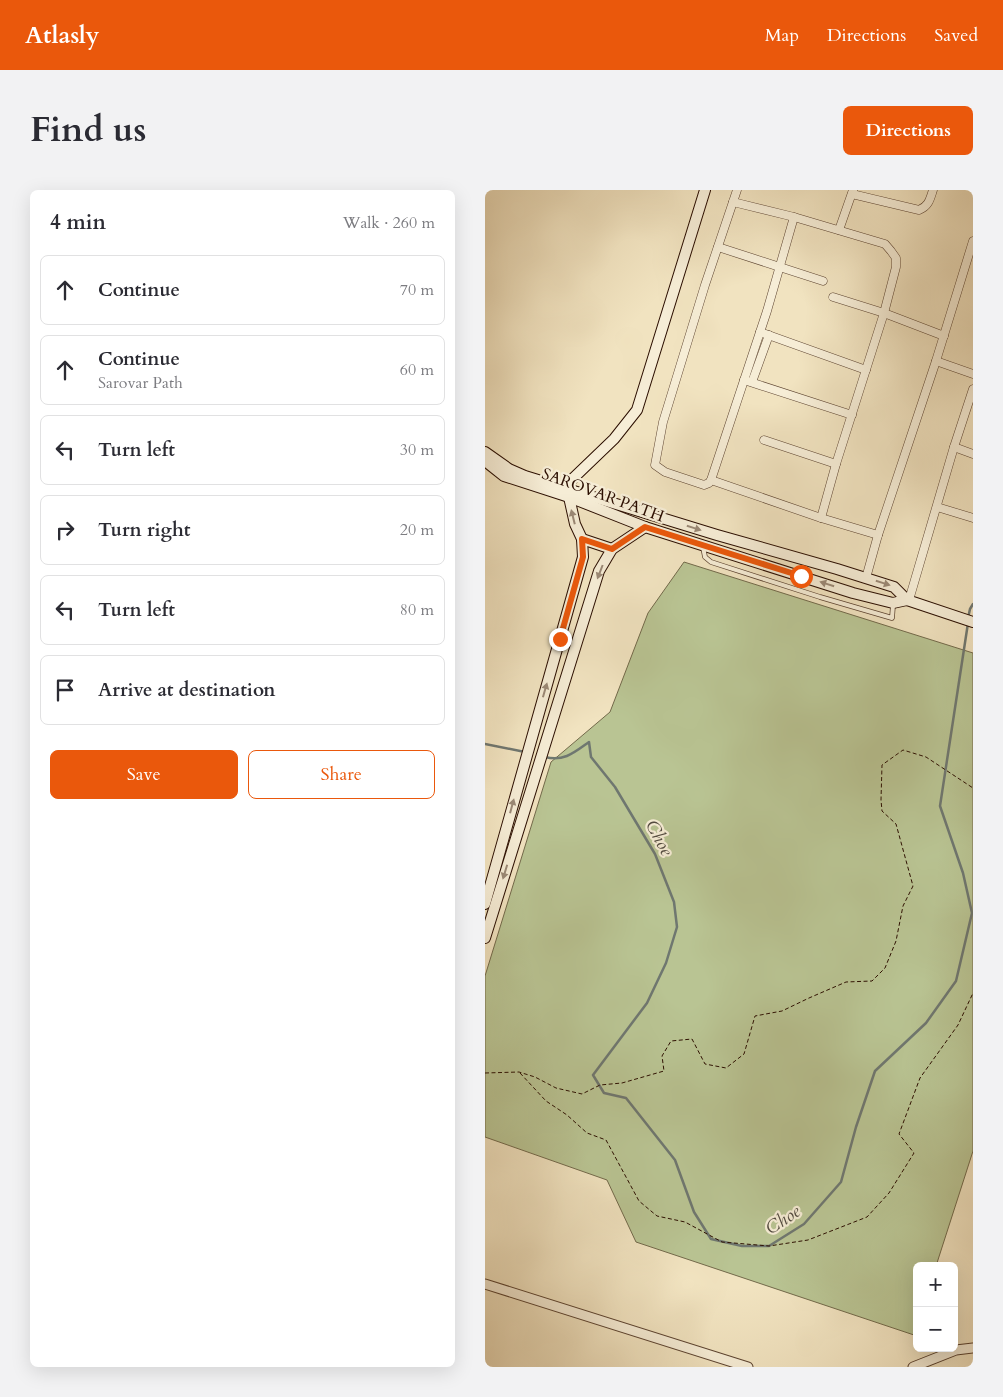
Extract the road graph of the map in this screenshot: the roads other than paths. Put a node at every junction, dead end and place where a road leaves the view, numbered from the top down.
1 (705, 190) edge
2 (737, 190) edge
3 (933, 190) edge
4 (852, 192) edge
5 (733, 202) junction
6 (794, 217) junction
7 (839, 230) junction
8 (973, 241) edge
9 (718, 247) junction
10 (780, 267) junction
11 (823, 281) dead end
12 (833, 297) dead end
13 (884, 313) junction
14 (760, 332) junction
15 (769, 335) junction
16 (944, 336) junction
17 (936, 361) junction
18 (866, 370) junction
19 (973, 374) edge
20 (744, 380) junction
21 (752, 382) junction
22 (973, 389) edge
23 (852, 415) junction
24 (763, 440) dead end
25 (954, 447) junction
26 (485, 452) edge
27 (973, 454) edge
28 (485, 461) edge
29 (836, 464) junction
30 (711, 480) junction
31 (563, 488) junction
32 (569, 497) junction
33 (937, 507) junction
34 (821, 518) junction
35 (973, 518) edge
36 (645, 527) junction
37 (878, 535) junction
38 (582, 539) junction
39 (703, 545) junction
40 (612, 549) junction
41 (866, 578) junction
42 (908, 600) junction
43 (893, 603) junction
44 (973, 622) edge
45 (533, 734) junction
46 (547, 738) junction
47 (501, 846) junction
48 (513, 849) junction
49 (485, 904) edge
50 (485, 938) edge
51 (485, 1284) edge
52 (973, 1348) edge
53 (748, 1367) edge
54 (913, 1367) edge

1 - 31 main road
2 - 5 street
3 - 4 street
4 - 7 street
5 - 6 street
5 - 9 street
6 - 7 street
6 - 10 street
7 - 13 street
8 - 16 street
9 - 10 street
9 - 30 street
10 - 11 street
10 - 14 street
12 - 13 street
13 - 16 street
13 - 18 street
14 - 15 street
14 - 20 street
15 - 18 street
15 - 21 street
16 - 17 street
17 - 19 street
17 - 37 street
18 - 23 street
20 - 21 street
20 - 30 street
21 - 23 street
22 - 25 street
23 - 29 street
24 - 29 street
25 - 27 street
25 - 33 street
26 - 31 main road
28 - 32 main road, SAROVAR PATH
29 - 34 street
30 - 34 street
31 -> 41 main road
32 - 36 main road, SAROVAR PATH
38 -> 32 main road
33 - 35 street
33 - 42 street
34 - 37 street
36 - 39 main road, SAROVAR PATH
36 - 40 main road
37 - 41 street
38 - 40 main road
45 -> 38 main road
43 -> 39 main road, SAROVAR PATH
39 - 43 lane
40 -> 46 main road
41 -> 42 main road
42 - 43 main road
42 - 44 main road
45 - 46 main road
47 -> 45 main road
46 - 48 main road
47 - 48 main road
47 - 49 main road
48 -> 50 main road
51 - 53 street
52 - 54 street

